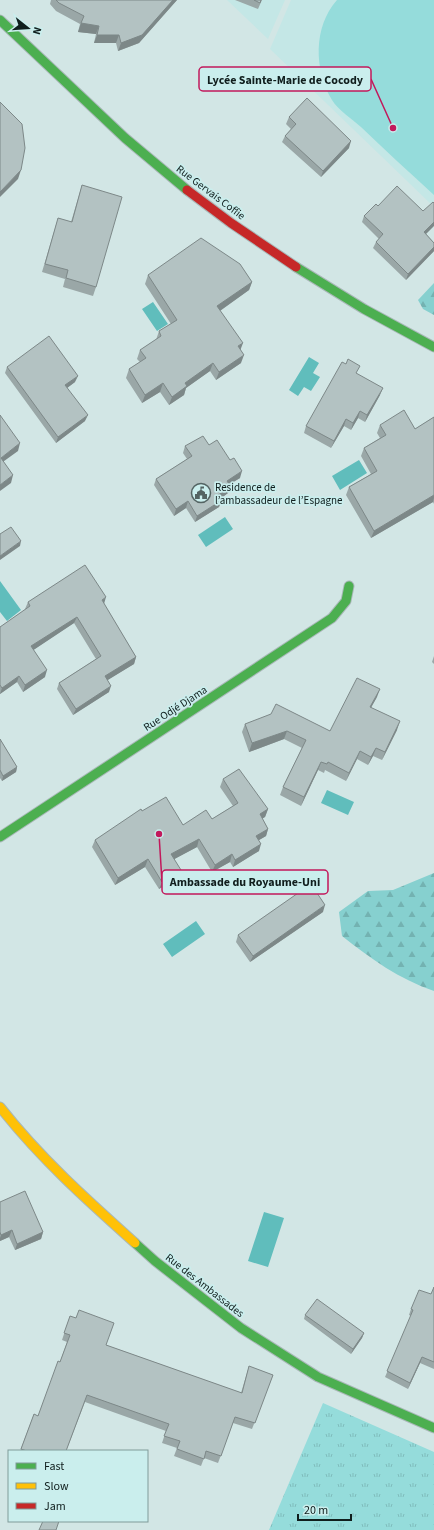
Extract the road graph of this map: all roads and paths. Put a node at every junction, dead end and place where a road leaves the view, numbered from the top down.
1 (0, 20) edge
2 (434, 347) edge
3 (349, 586) dead end
4 (0, 837) edge
5 (0, 1107) edge
6 (434, 1428) edge

1 - 2 street, Rue Gervais Coffie
3 - 4 street, Rue Odjé Djama
5 - 6 street, Rue des Ambassades

